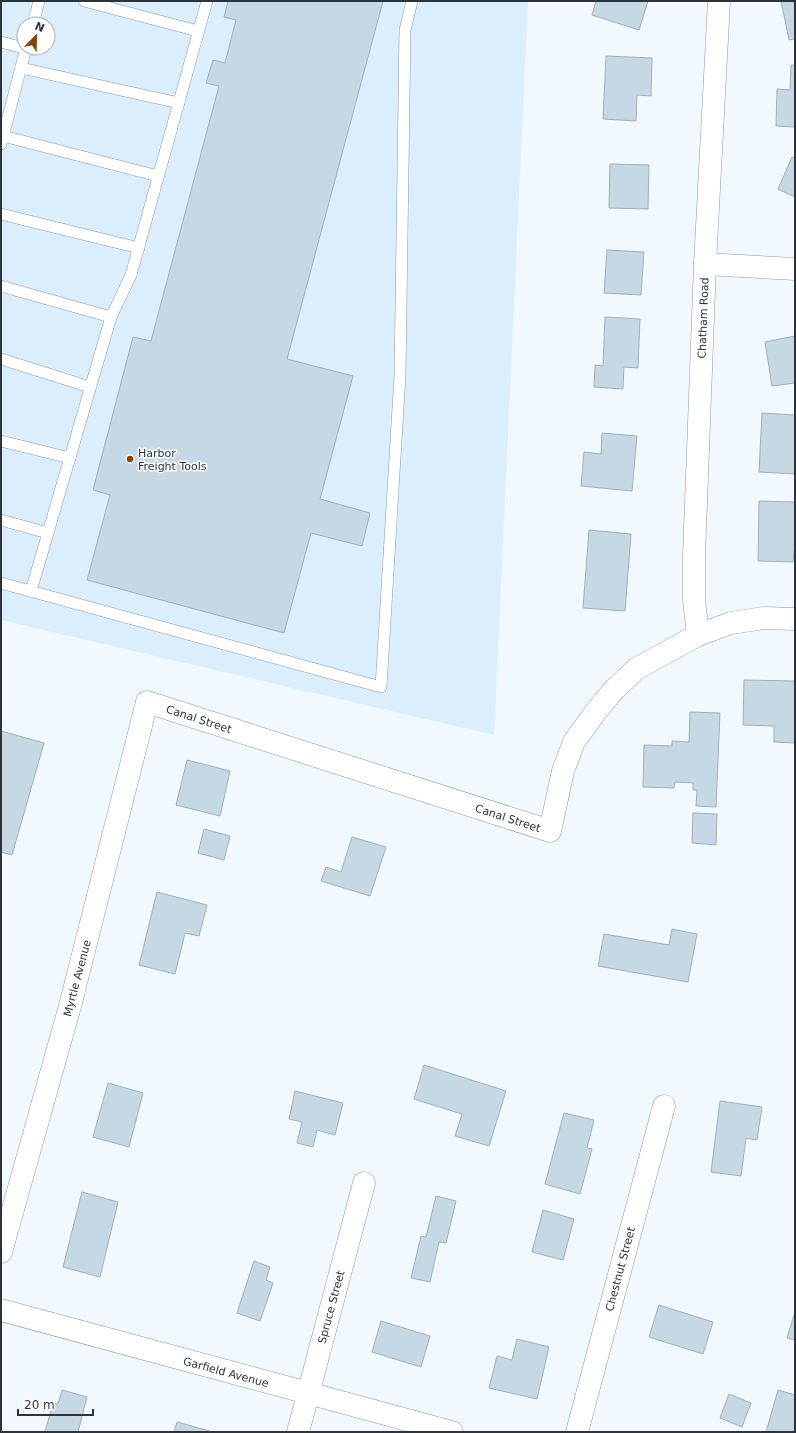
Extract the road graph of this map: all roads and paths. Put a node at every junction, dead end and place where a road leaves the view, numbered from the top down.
1 (39, 1) edge
2 (84, 1) edge
3 (207, 1) edge
4 (412, 1) edge
5 (719, 1) edge
6 (35, 16) edge
7 (198, 31) junction
8 (1, 42) edge
9 (16, 46) edge
10 (23, 56) edge
11 (21, 68) junction
12 (179, 103) junction
13 (2, 140) edge
14 (158, 176) junction
15 (1, 214) edge
16 (139, 248) junction
17 (705, 264) junction
18 (795, 269) edge
19 (1, 286) edge
20 (111, 317) junction
21 (1, 359) edge
22 (90, 387) junction
23 (1, 441) edge
24 (70, 458) junction
25 (1, 520) edge
26 (48, 533) junction
27 (1, 583) edge
28 (31, 591) junction
29 (795, 619) edge
30 (698, 635) junction
31 (147, 702) joint
32 (664, 1106) dead end
33 (364, 1183) dead end
34 (1, 1252) edge
35 (1, 1310) edge
36 (308, 1394) junction
37 (298, 1432) edge
38 (452, 1432) edge
39 (577, 1432) edge

1 - 6 lane
2 - 7 lane
3 - 7 lane
4 - 28 lane
5 - 17 street, Chatham Road
7 - 12 lane
8 - 9 lane
10 - 11 lane
11 - 12 lane
11 - 13 lane
12 - 14 lane
13 - 14 lane
14 - 16 lane
15 - 16 lane
16 - 20 lane
17 - 18 street
17 - 30 street, Chatham Road
19 - 20 lane
20 - 22 lane
21 - 22 lane
22 - 24 lane
23 - 24 lane
24 - 26 lane
25 - 26 lane
26 - 28 lane
27 - 28 lane
29 - 30 street, Canal Street
30 - 31 street, Canal Street
31 - 34 street, Myrtle Avenue
32 - 39 street, Chestnut Street
33 - 36 street, Spruce Street
35 - 36 street, Garfield Avenue
36 - 37 street, Spruce Street
36 - 38 street, Garfield Avenue

